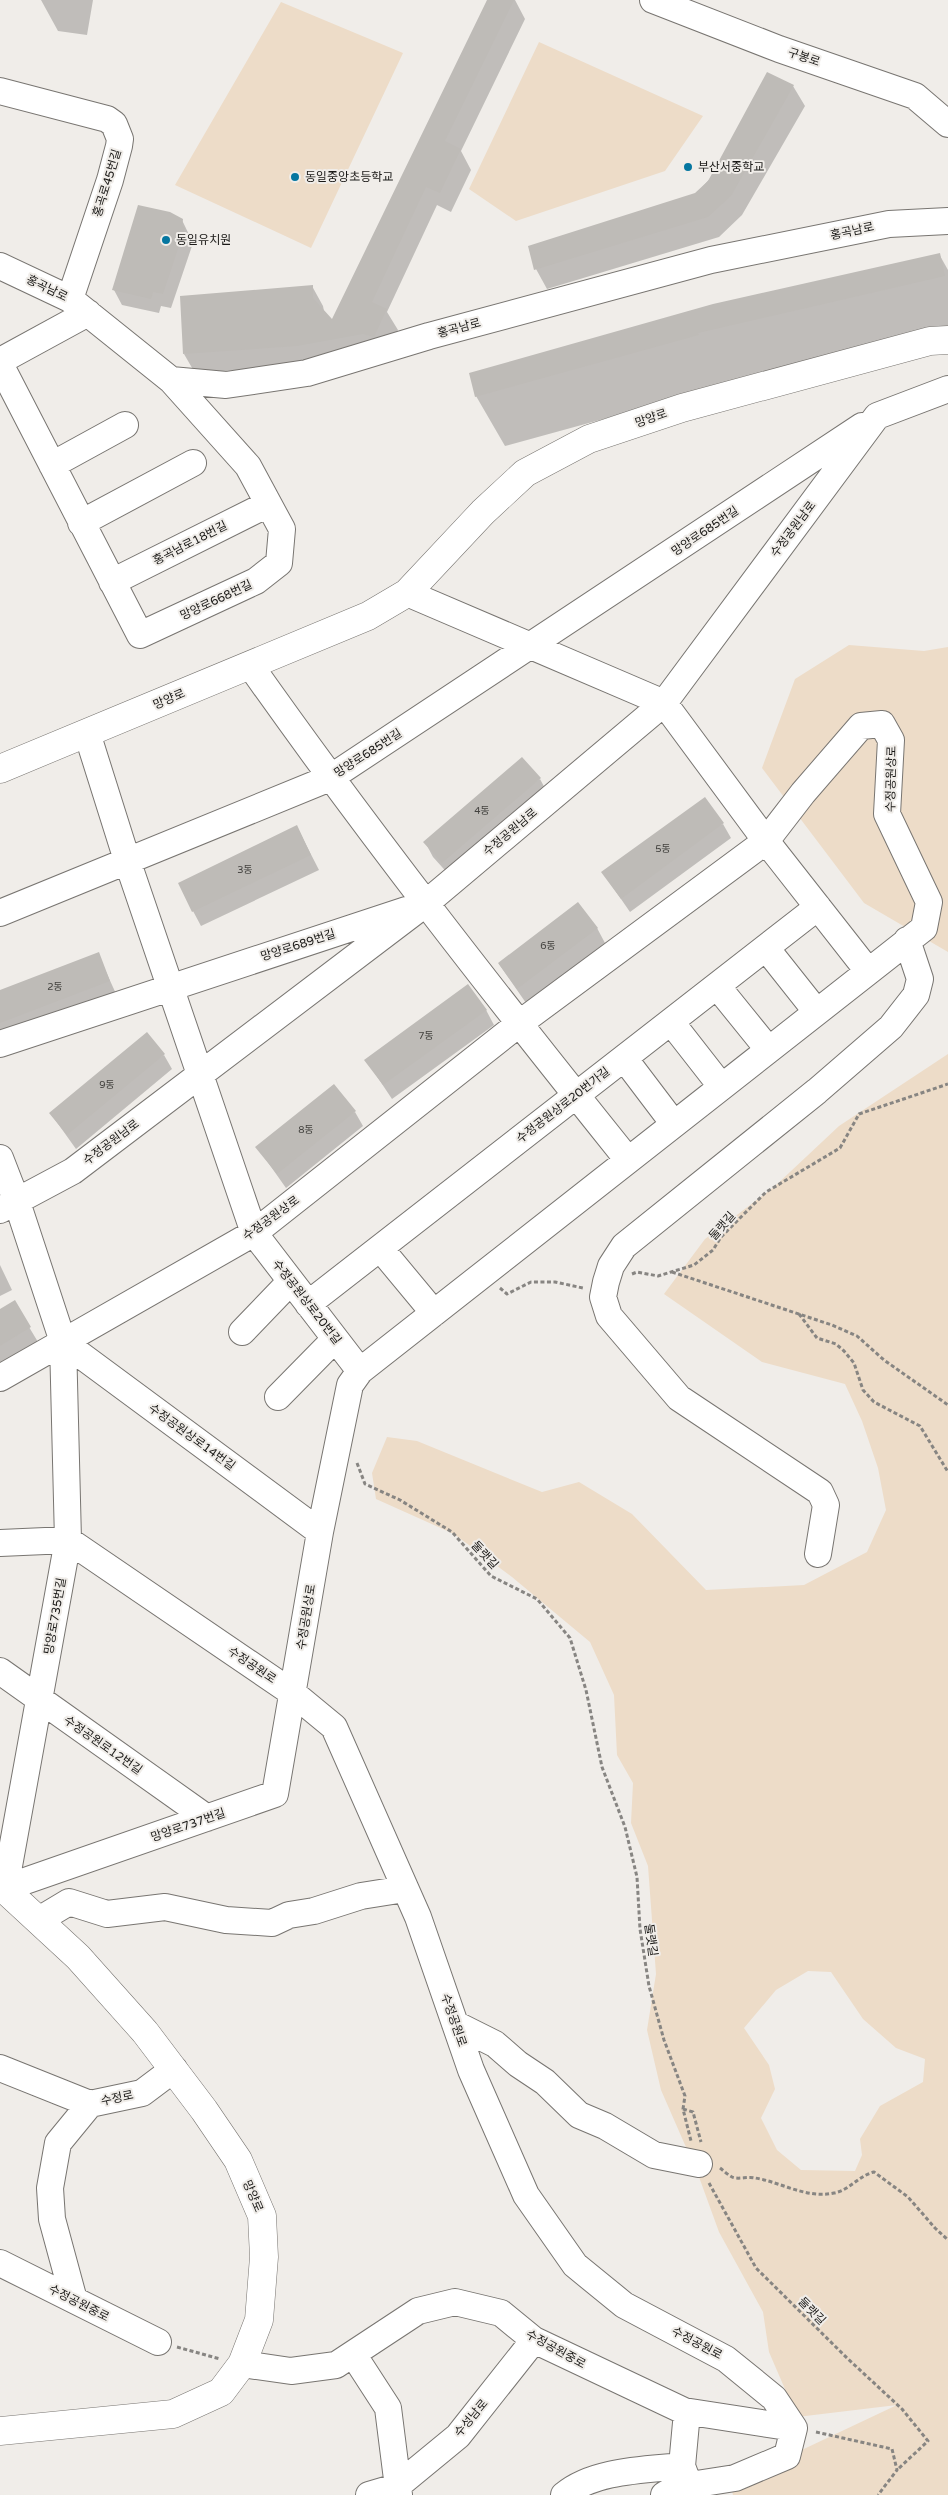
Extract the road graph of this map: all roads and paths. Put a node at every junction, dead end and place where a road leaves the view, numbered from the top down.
1 (653, 0) edge
2 (0, 91) edge
3 (948, 124) edge
4 (948, 221) edge
5 (0, 266) edge
6 (79, 306) junction
7 (948, 340) edge
8 (0, 362) edge
9 (171, 380) junction
10 (948, 389) edge
11 (877, 416) junction
12 (125, 425) dead end
13 (193, 463) dead end
14 (52, 465) junction
15 (268, 504) junction
16 (81, 523) junction
17 (112, 582) junction
18 (406, 594) junction
19 (532, 645) junction
20 (250, 665) junction
21 (664, 703) junction
22 (87, 733) junction
23 (0, 769) edge
24 (330, 778) junction
25 (766, 841) junction
26 (127, 860) junction
27 (426, 904) junction
28 (818, 907) junction
29 (0, 913) edge
30 (907, 940) junction
31 (766, 948) junction
32 (868, 971) junction
33 (171, 986) junction
34 (717, 986) junction
35 (816, 1012) junction
36 (671, 1022) junction
37 (520, 1023) junction
38 (0, 1044) edge
39 (768, 1050) junction
40 (624, 1058) junction
41 (200, 1075) junction
42 (948, 1084) edge
43 (721, 1086) junction
44 (576, 1096) junction
45 (674, 1124) junction
46 (0, 1158) edge
47 (628, 1160) junction
48 (8, 1206) edge
49 (254, 1233) junction
50 (380, 1248) junction
51 (671, 1272) junction
52 (484, 1273) junction
53 (291, 1281) junction
54 (606, 1282) junction
55 (308, 1304) junction
56 (434, 1313) junction
57 (799, 1314) junction
58 (242, 1332) dead end
59 (335, 1339) junction
60 (63, 1342) junction
61 (360, 1371) junction
62 (0, 1378) edge
63 (278, 1396) dead end
64 (948, 1405) edge
65 (355, 1460) dead end
66 (948, 1472) edge
67 (320, 1532) junction
68 (68, 1540) junction
69 (0, 1543) edge
70 (818, 1554) dead end
71 (0, 1671) edge
72 (294, 1694) junction
73 (40, 1701) junction
74 (207, 1818) junction
75 (2, 1887) edge
76 (405, 1889) junction
77 (40, 1920) junction
78 (455, 2024) junction
79 (0, 2068) edge
80 (174, 2069) junction
81 (90, 2104) junction
82 (683, 2110) junction
83 (706, 2158) junction
84 (948, 2240) edge
85 (0, 2263) edge
86 (74, 2300) junction
87 (534, 2340) junction
88 (158, 2342) joint
89 (354, 2354) junction
90 (242, 2364) junction
91 (687, 2412) junction
92 (794, 2428) junction
93 (0, 2431) edge
94 (897, 2470) junction
95 (685, 2476) junction
96 (397, 2491) edge
97 (369, 2495) edge
98 (564, 2495) edge
99 (664, 2495) edge
100 (878, 2495) edge

1 - 3 street, 구봉로
2 - 6 street, 홍곡로45번길
4 - 9 street, 홍곡남로
5 - 6 street, 홍곡남로
6 - 8 street
6 - 9 street, 홍곡남로
7 - 18 main road, 망양로
8 - 14 street
9 - 15 street, 망양로668번길
10 - 11 street
11 - 19 street, 망양로685번길
11 - 21 street, 수정공원남로
12 - 14 street
13 - 16 street
14 - 16 street
15 - 17 street, 홍곡남로18번길
15 - 17 street, 망양로668번길
16 - 17 street
18 - 19 street
18 - 20 main road, 망양로
19 - 21 street
19 - 24 street, 망양로685번길
20 - 22 main road, 망양로
20 - 24 street
21 - 25 street
21 - 27 street, 수정공원남로
22 - 23 main road, 망양로
22 - 26 street
24 - 26 street, 망양로685번길
24 - 27 street, 망양로685번길
25 - 28 street
25 - 30 street, 수정공원상로
25 - 37 street, 수정공원상로
26 - 29 street, 망양로685번길
26 - 33 street
27 - 33 street, 망양로689번길
27 - 37 street
27 - 41 street, 수정공원남로
28 - 31 street, 수정공원상로20번가길
28 - 32 street
30 - 32 street, 수정공원상로
30 - 54 street
31 - 34 street, 수정공원상로20번가길
31 - 35 street
32 - 35 street, 수정공원상로
33 - 38 street, 망양로689번길
33 - 41 street
34 - 36 street, 수정공원상로20번가길
34 - 39 street
35 - 39 street, 수정공원상로
36 - 40 street, 수정공원상로20번가길
36 - 43 street
37 - 44 street
37 - 49 street, 수정공원상로
39 - 43 street, 수정공원상로
40 - 44 street, 수정공원상로20번가길
40 - 45 street
41 - 48 street, 수정공원남로
41 - 49 street
42 - 51 path, 둘랫길
43 - 45 street, 수정공원상로
44 - 47 street
44 - 50 street, 수정공원상로20번가길
45 - 47 street, 수정공원상로
46 - 48 street
47 - 52 street, 수정공원상로
48 - 60 street
49 - 53 street, 수정공원상로20번길
49 - 60 street, 수정공원상로
50 - 55 street, 수정공원상로20번가길
50 - 56 street
51 - 54 path, 둘랫길
51 - 57 path
52 - 54 path, 둘랫길
52 - 56 street, 수정공원상로
53 - 55 street, 수정공원상로20번길
53 - 58 street
54 - 70 street
55 - 59 street, 수정공원상로20번길
56 - 61 street, 수정공원상로
57 - 64 path
57 - 66 path
59 - 61 street, 수정공원상로20번길
59 - 63 street
60 - 62 street, 수정공원상로
60 - 67 street, 수정공원상로14번길
60 - 68 street, 망양로735번길
61 - 67 street, 수정공원상로
65 - 82 path, 둘랫길
67 - 72 street, 수정공원상로
68 - 69 street
68 - 72 street, 수정공원로
68 - 73 street, 망양로735번길
71 - 73 street, 수정공원로12번길
72 - 74 street, 망양로737번길
72 - 76 street, 수정공원로
73 - 74 street, 수정공원로12번길
73 - 75 street, 망양로735번길
74 - 75 street, 망양로737번길
75 - 77 main road, 망양로
76 - 77 street
76 - 78 street, 수정공원로
77 - 80 main road, 망양로
78 - 83 street
78 - 92 street, 수정공원로
79 - 81 street, 수정로
80 - 81 street, 수정로
80 - 90 main road, 망양로
81 - 86 street
82 - 83 path, 둘랫길
82 - 83 path
83 - 84 path
83 - 94 path, 둘랫길
85 - 86 street, 수정공원중로
86 - 88 street, 수정공원중로
87 - 89 street, 수정공원중로
87 - 91 street, 수정공원중로
87 - 96 street, 수성남로
88 - 90 path
89 - 90 street, 수정공원중로
89 - 96 street
90 - 93 main road, 망양로
91 - 92 street, 수정공원중로
91 - 95 street
92 - 94 path
92 - 95 street
94 - 100 path
95 - 98 street
95 - 99 street
96 - 97 street, 수성남로

